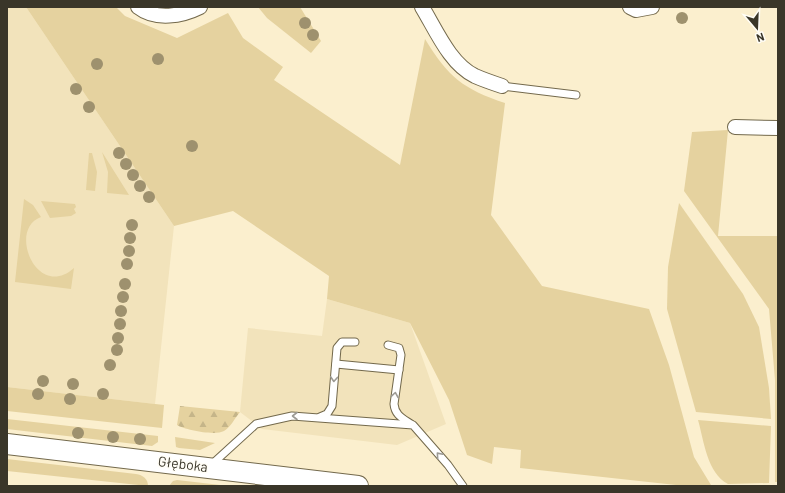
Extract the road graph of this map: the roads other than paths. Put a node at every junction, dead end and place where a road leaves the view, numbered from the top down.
1 (138, 7) edge
2 (200, 7) edge
3 (422, 7) edge
4 (630, 7) edge
5 (652, 7) edge
6 (502, 86) joint
7 (576, 95) dead end
8 (735, 127) dead end
9 (778, 128) edge
10 (355, 342) dead end
11 (388, 345) dead end
12 (336, 364) junction
13 (399, 370) junction
14 (319, 418) junction
15 (413, 425) junction
16 (7, 444) edge
17 (208, 468) junction
18 (358, 486) edge
19 (463, 486) edge

1 - 2 street
3 - 6 street
4 - 5 street
6 - 7 lane
8 - 9 street
10 - 12 lane
11 - 13 lane
12 - 13 lane
12 -> 14 lane
15 -> 13 lane
14 - 15 lane
14 -> 17 lane
19 -> 15 lane
16 - 17 street, Głęboka
17 - 18 street, Głęboka

